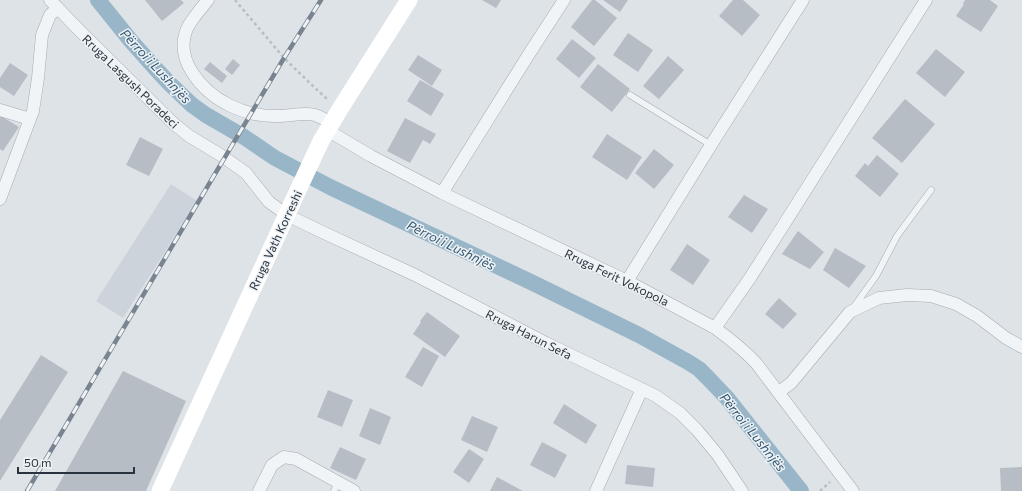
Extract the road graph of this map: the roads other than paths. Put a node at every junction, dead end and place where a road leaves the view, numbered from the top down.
1 (208, 0) edge
2 (410, 0) edge
3 (564, 0) edge
4 (803, 0) edge
5 (926, 0) edge
6 (54, 4) edge
7 (630, 95) dead end
8 (0, 110) edge
9 (30, 119) junction
10 (327, 131) junction
11 (711, 145) junction
12 (931, 190) dead end
13 (442, 193) junction
14 (0, 198) edge
15 (290, 208) junction
16 (627, 281) junction
17 (850, 312) junction
18 (715, 328) junction
19 (1022, 347) edge
20 (642, 389) junction
21 (779, 392) junction
22 (336, 487) edge
23 (160, 491) edge
24 (259, 491) edge
25 (354, 491) edge
26 (596, 491) edge
27 (742, 491) edge
28 (853, 491) edge

1 - 10 street, Rruga Ferit Vokopola
2 - 10 main road, Rruga Vath Korreshi
3 - 13 street
4 - 11 street
5 - 18 street
6 - 9 street
6 - 15 street, Rruga Lasgush Poradeci
7 - 11 lane
8 - 9 street
9 - 14 street
10 - 13 street, Rruga Ferit Vokopola
10 - 15 main road, Rruga Vath Korreshi
11 - 16 street
12 - 17 lane
13 - 16 street, Rruga Ferit Vokopola
15 - 20 street, Rruga Harun Sefa
15 - 23 main road, Rruga Vath Korreshi
16 - 18 street, Rruga Ferit Vokopola
17 - 19 street
17 - 21 street
18 - 21 street, Rruga Ferit Vokopola
20 - 26 street
20 - 27 street, Rruga Harun Sefa
21 - 28 street, Rruga Ferit Vokopola
22 - 24 street
22 - 25 street

